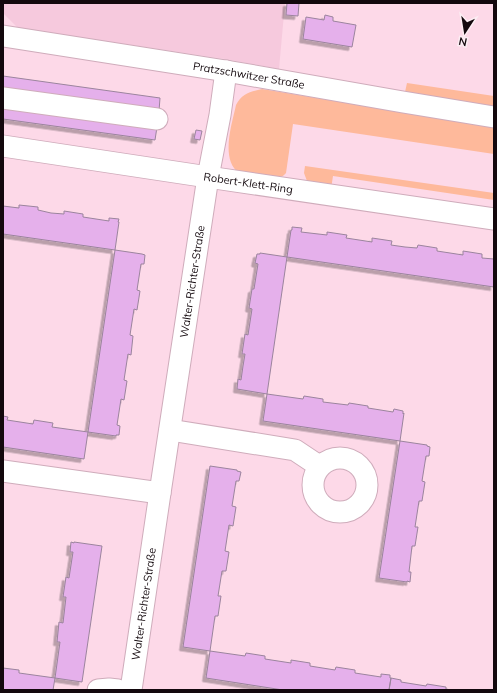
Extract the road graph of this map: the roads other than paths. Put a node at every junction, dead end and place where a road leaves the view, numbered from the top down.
1 (3, 36) edge
2 (226, 71) junction
3 (3, 98) edge
4 (494, 117) edge
5 (157, 119) dead end
6 (3, 146) edge
7 (208, 177) junction
8 (494, 219) edge
9 (170, 430) junction
10 (319, 466) dead end
11 (3, 471) edge
12 (160, 493) junction
13 (98, 690) edge
14 (118, 690) edge
15 (131, 690) edge

1 - 2 street, Pratzschwitzer Straße
2 - 4 street, Pratzschwitzer Straße
2 - 7 street, Walter-Richter-Straße
3 - 5 street
6 - 7 street, Robert-Klett-Ring
7 - 8 street, Robert-Klett-Ring
7 - 9 street, Walter-Richter-Straße
9 - 10 street
9 - 12 street, Walter-Richter-Straße
11 - 12 street
12 - 15 street, Walter-Richter-Straße
13 - 14 street

